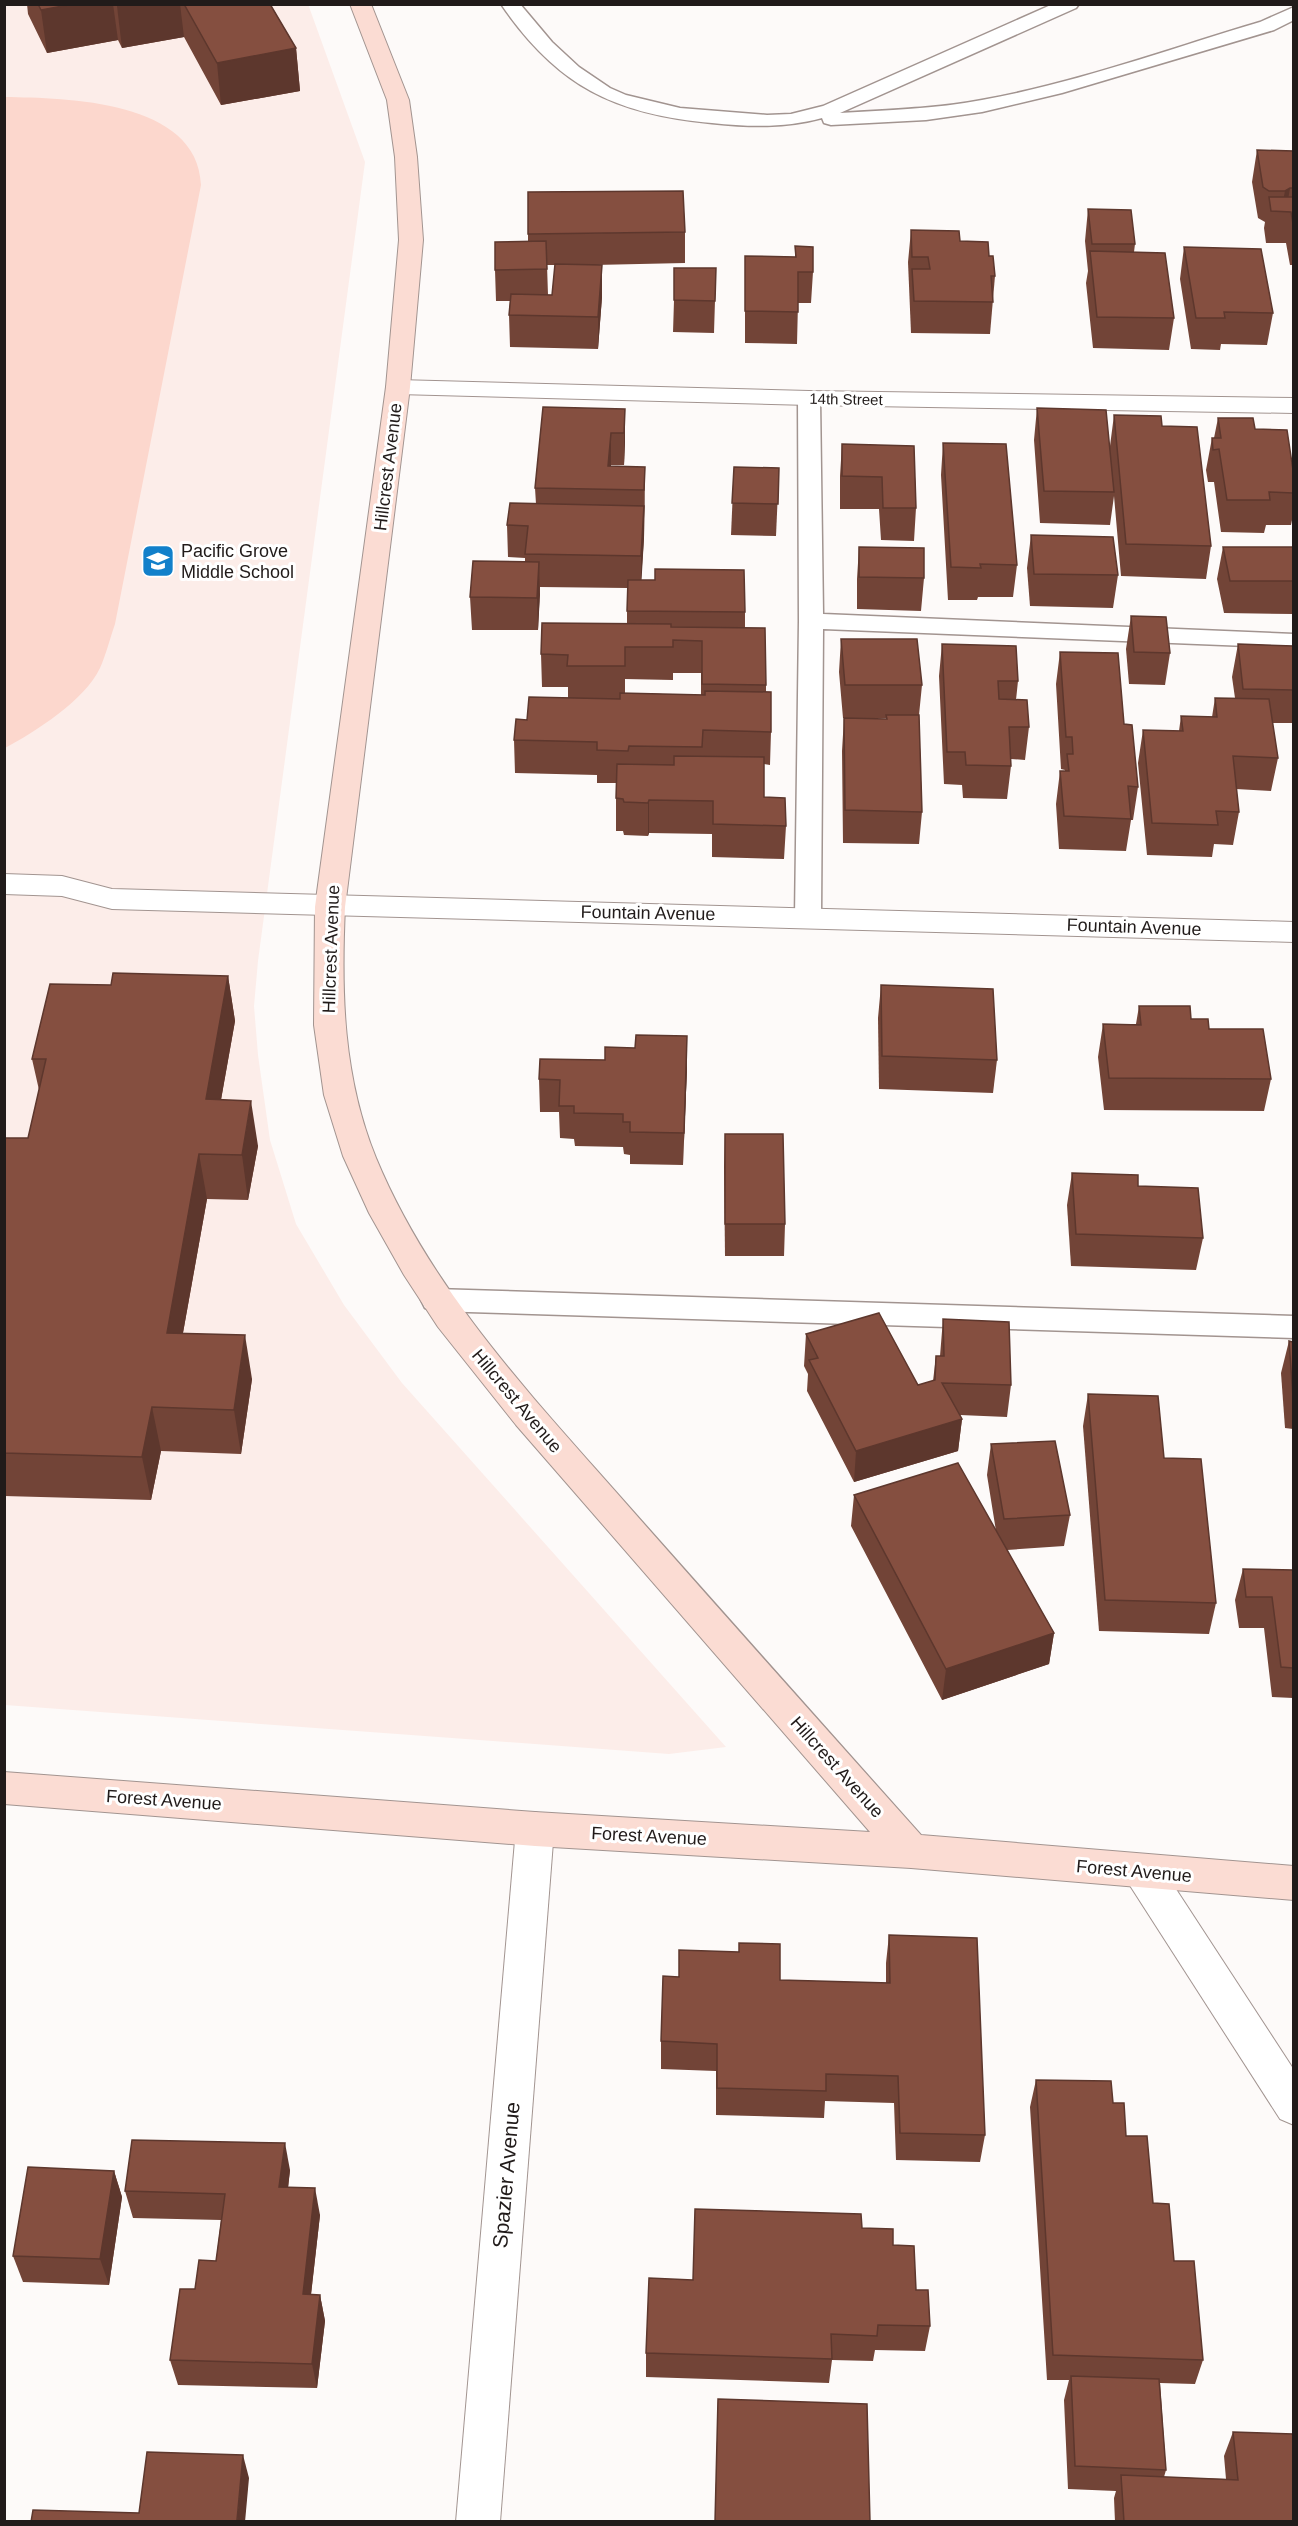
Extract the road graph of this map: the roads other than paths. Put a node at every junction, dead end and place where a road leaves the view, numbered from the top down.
1 (360, 4) edge
2 (510, 4) edge
3 (1070, 4) edge
4 (1293, 12) edge
5 (787, 122) junction
6 (398, 387) junction
7 (808, 398) junction
8 (1293, 406) edge
9 (811, 621) junction
10 (1293, 641) edge
11 (4, 884) edge
12 (330, 907) junction
13 (808, 917) junction
14 (1293, 932) edge
15 (435, 1300) junction
16 (1293, 1327) edge
17 (4, 1788) edge
18 (535, 1829) junction
19 (911, 1851) junction
20 (1143, 1872) junction
21 (1293, 1883) edge
22 (1293, 2106) edge
23 (478, 2522) edge

1 - 6 street, Hillcrest Avenue
2 - 5 lane
3 - 5 lane
4 - 5 lane
6 - 7 street, 14th Street
6 - 12 street, Hillcrest Avenue
7 - 8 street, 14th Street
7 - 9 lane
9 - 10 lane
9 - 13 lane
11 - 12 street, Fountain Avenue
12 - 13 street, Fountain Avenue
12 - 15 street, Hillcrest Avenue
13 - 14 street, Fountain Avenue
15 - 16 lane
15 - 19 street, Hillcrest Avenue
17 - 18 street, Forest Avenue
18 - 19 street, Forest Avenue
18 - 23 street, Spazier Avenue
19 - 20 street, Forest Avenue
20 - 21 street, Forest Avenue
20 - 22 street

